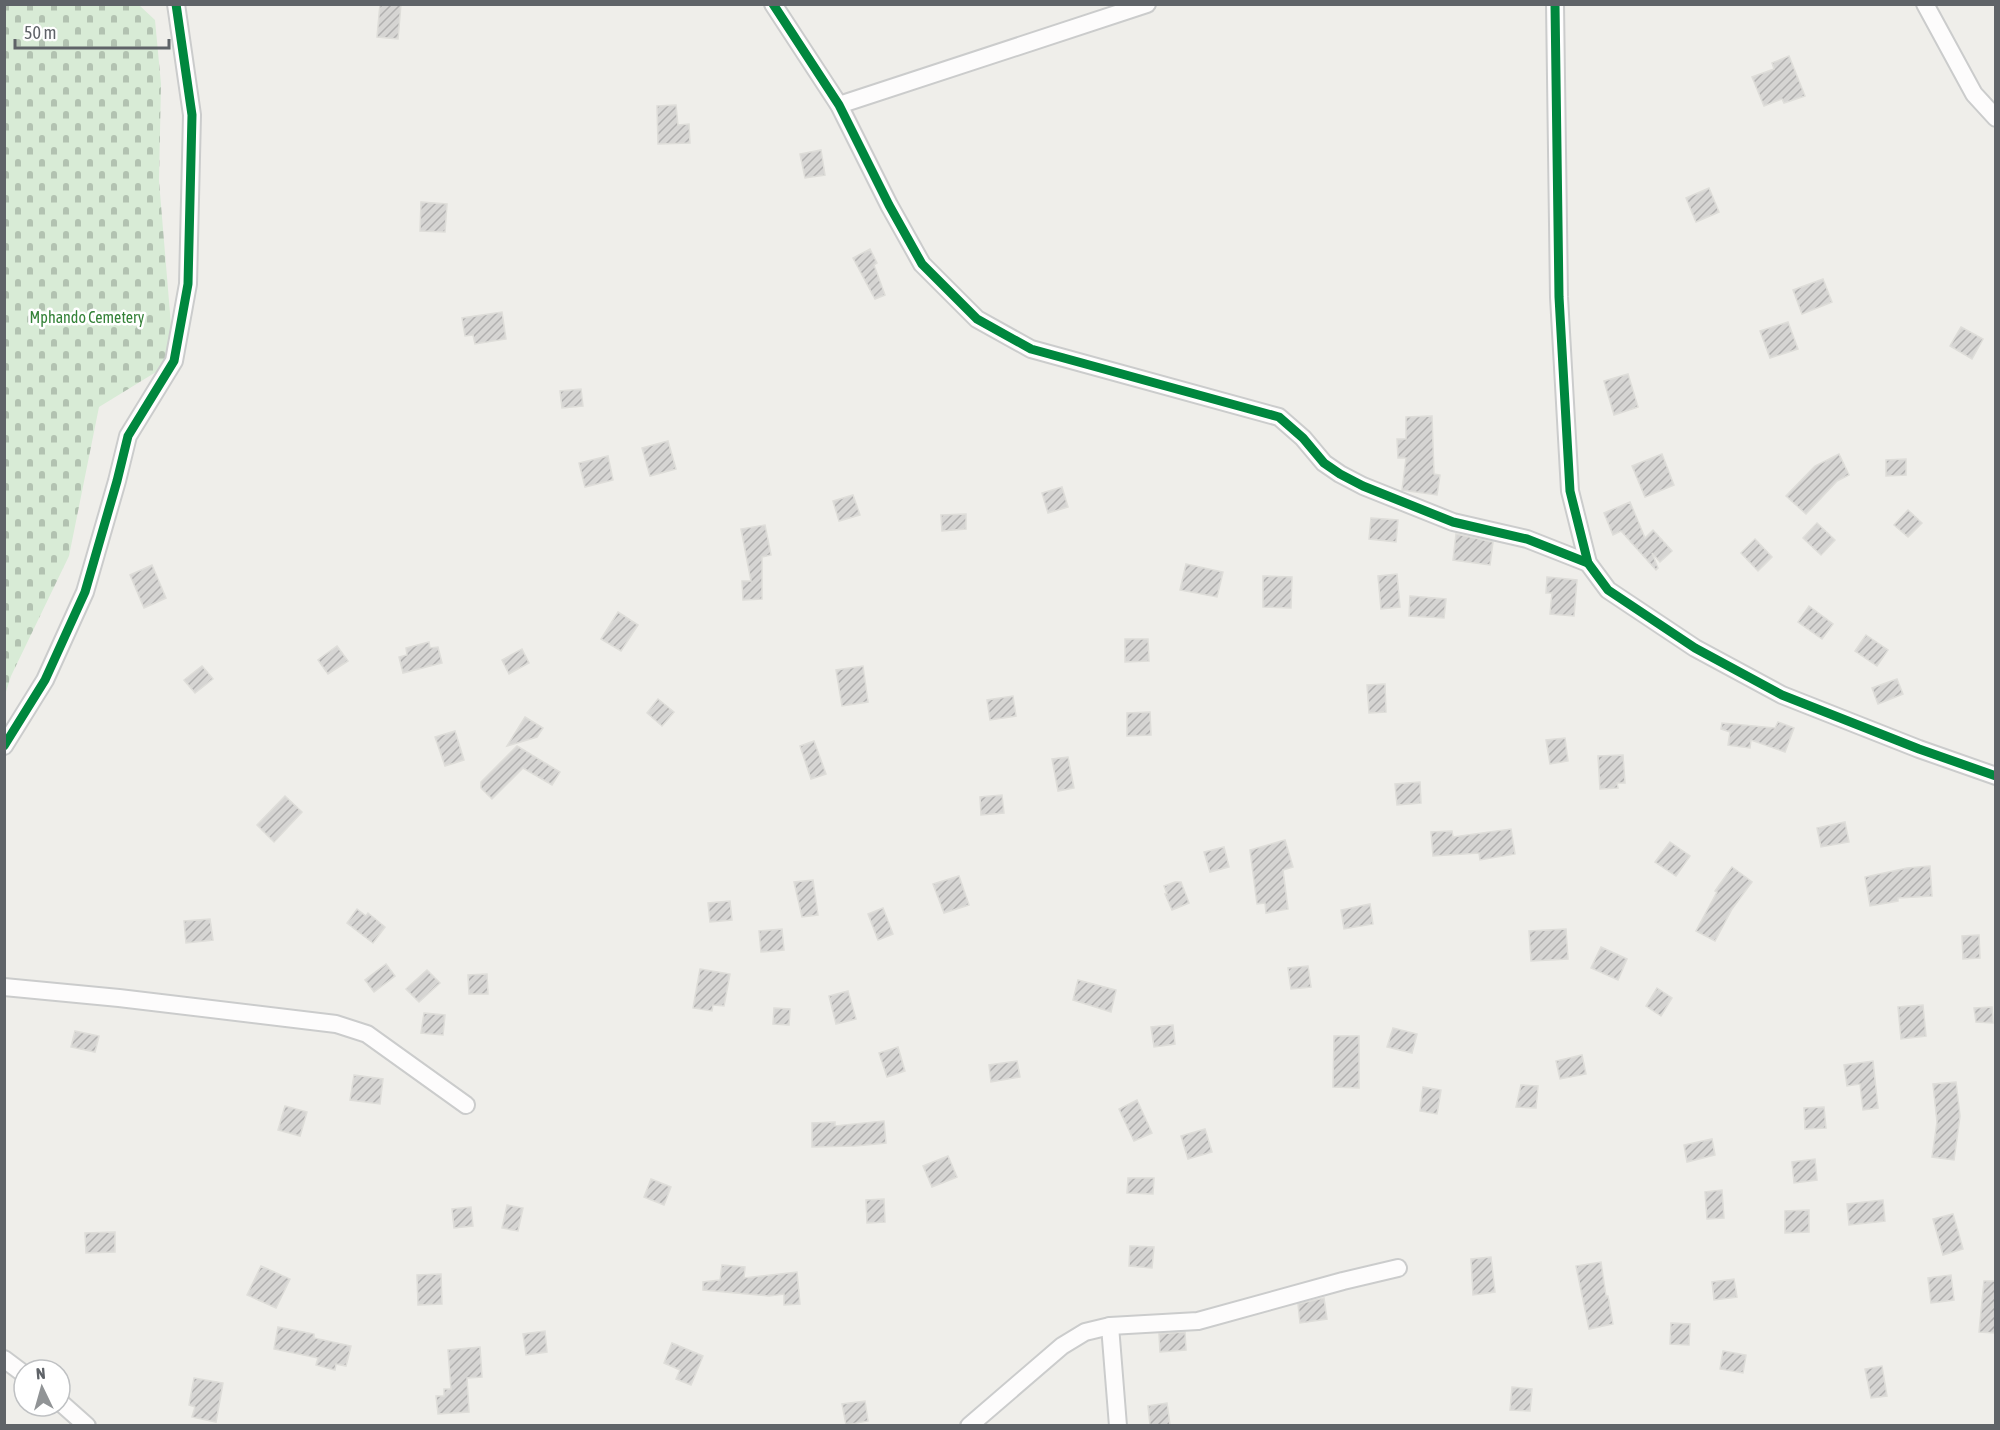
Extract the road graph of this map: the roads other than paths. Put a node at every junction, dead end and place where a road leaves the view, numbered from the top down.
1 (176, 4) edge
2 (773, 4) edge
3 (1147, 4) edge
4 (1555, 4) edge
5 (1925, 4) edge
6 (839, 105) junction
7 (1995, 118) edge
8 (1588, 563) junction
9 (4, 746) edge
10 (1995, 776) edge
11 (4, 987) edge
12 (466, 1105) dead end
13 (1398, 1268) dead end
14 (1110, 1326) junction
15 (72, 1412) edge
16 (87, 1425) edge
17 (969, 1425) edge
18 (1118, 1425) edge

1 - 9 street
2 - 6 street
3 - 6 street
4 - 8 street
5 - 7 street
6 - 8 street
8 - 10 street
11 - 12 street
13 - 14 street
14 - 17 street
14 - 18 street
15 - 16 street

